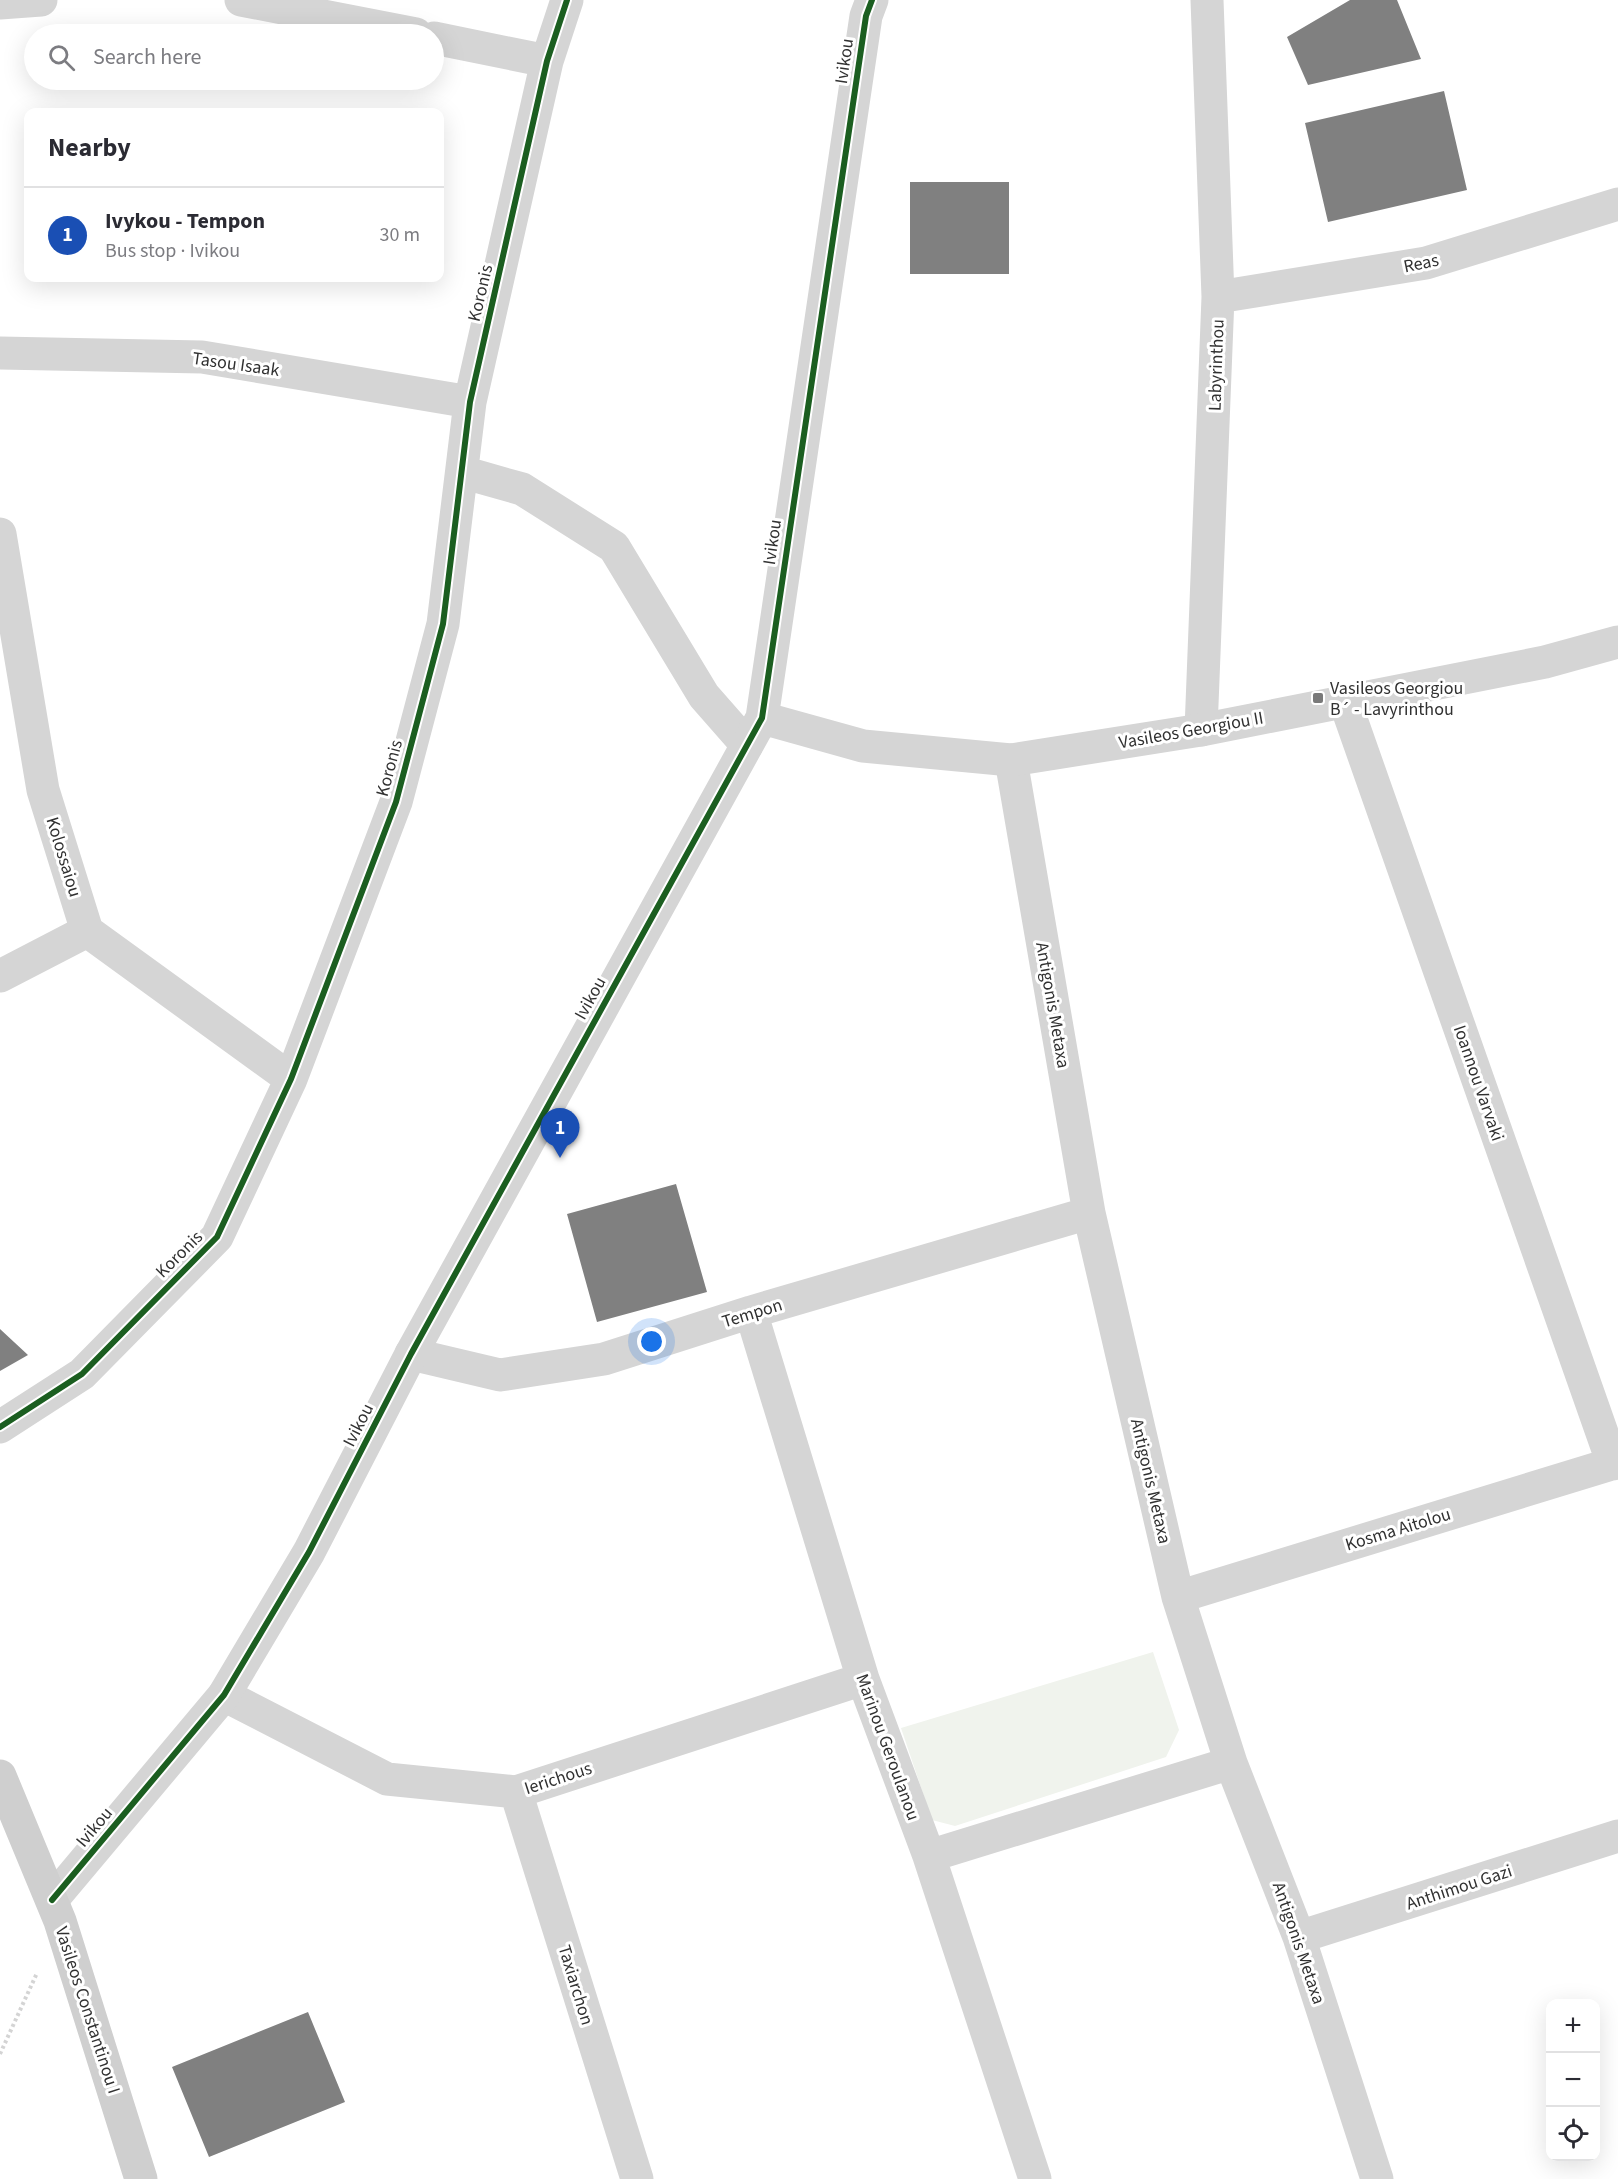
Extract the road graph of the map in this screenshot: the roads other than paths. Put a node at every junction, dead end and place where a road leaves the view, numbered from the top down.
1 (42, 0) edge
2 (241, 0) edge
3 (567, 0) edge
4 (872, 0) edge
5 (1209, 1) edge
6 (0, 3) edge
7 (365, 24) edge
8 (444, 40) edge
9 (547, 61) junction
10 (1618, 204) edge
11 (1218, 297) junction
12 (0, 353) edge
13 (470, 402) junction
14 (462, 472) junction
15 (0, 534) edge
16 (1618, 642) edge
17 (1345, 702) junction
18 (1201, 730) junction
19 (754, 732) junction
20 (1011, 760) junction
21 (87, 931) junction
22 (0, 976) edge
23 (291, 1078) junction
24 (1089, 1213) junction
25 (751, 1312) junction
26 (411, 1354) junction
27 (0, 1426) edge
28 (1616, 1463) edge
29 (1178, 1597) junction
30 (862, 1679) junction
31 (224, 1695) junction
32 (1231, 1763) junction
33 (0, 1776) edge
34 (516, 1791) junction
35 (1618, 1836) edge
36 (928, 1856) junction
37 (56, 1911) junction
38 (1299, 1937) junction
39 (141, 2179) edge
40 (637, 2179) edge
41 (1035, 2179) edge
42 (1377, 2179) edge

1 - 6 street
2 - 7 street
3 - 9 street, Koronis
4 - 19 street, Ivikou
5 - 11 street, Labyrinthou
8 - 9 street
9 - 13 street, Koronis
10 - 11 street, Reas
11 - 18 street, Labyrinthou
12 - 13 street, Tasou Isaak
13 - 14 street, Koronis
14 - 19 street
14 - 23 street, Koronis
15 - 21 street, Kolossaiou
16 - 17 street, Vasileos Georgiou II
17 - 18 street, Vasileos Georgiou II
17 - 28 street, Ioannou Varvaki
18 - 20 street, Vasileos Georgiou II
19 - 20 street, Vasileos Georgiou II
19 - 26 street, Ivikou
20 - 24 street, Antigonis Metaxa
21 - 22 street
21 - 23 street
23 - 27 street, Koronis
24 - 25 street, Tempon
24 - 29 street, Antigonis Metaxa
25 - 26 street, Tempon
25 - 30 street, Marinou Geroulanou
26 - 31 street, Ivikou
28 - 29 street, Kosma Aitolou
29 - 32 street, Antigonis Metaxa
30 - 34 street, Ierichous
30 - 36 street, Marinou Geroulanou
31 - 34 street, Ierichous
31 - 37 street, Ivikou
32 - 36 street
32 - 38 street, Antigonis Metaxa
33 - 37 main road, Vasileos Constantinou I
34 - 40 street, Taxiarchon
35 - 38 street, Anthimou Gazi
36 - 41 street, Marinou Geroulanou
37 - 39 main road, Vasileos Constantinou I
38 - 42 street, Antigonis Metaxa

